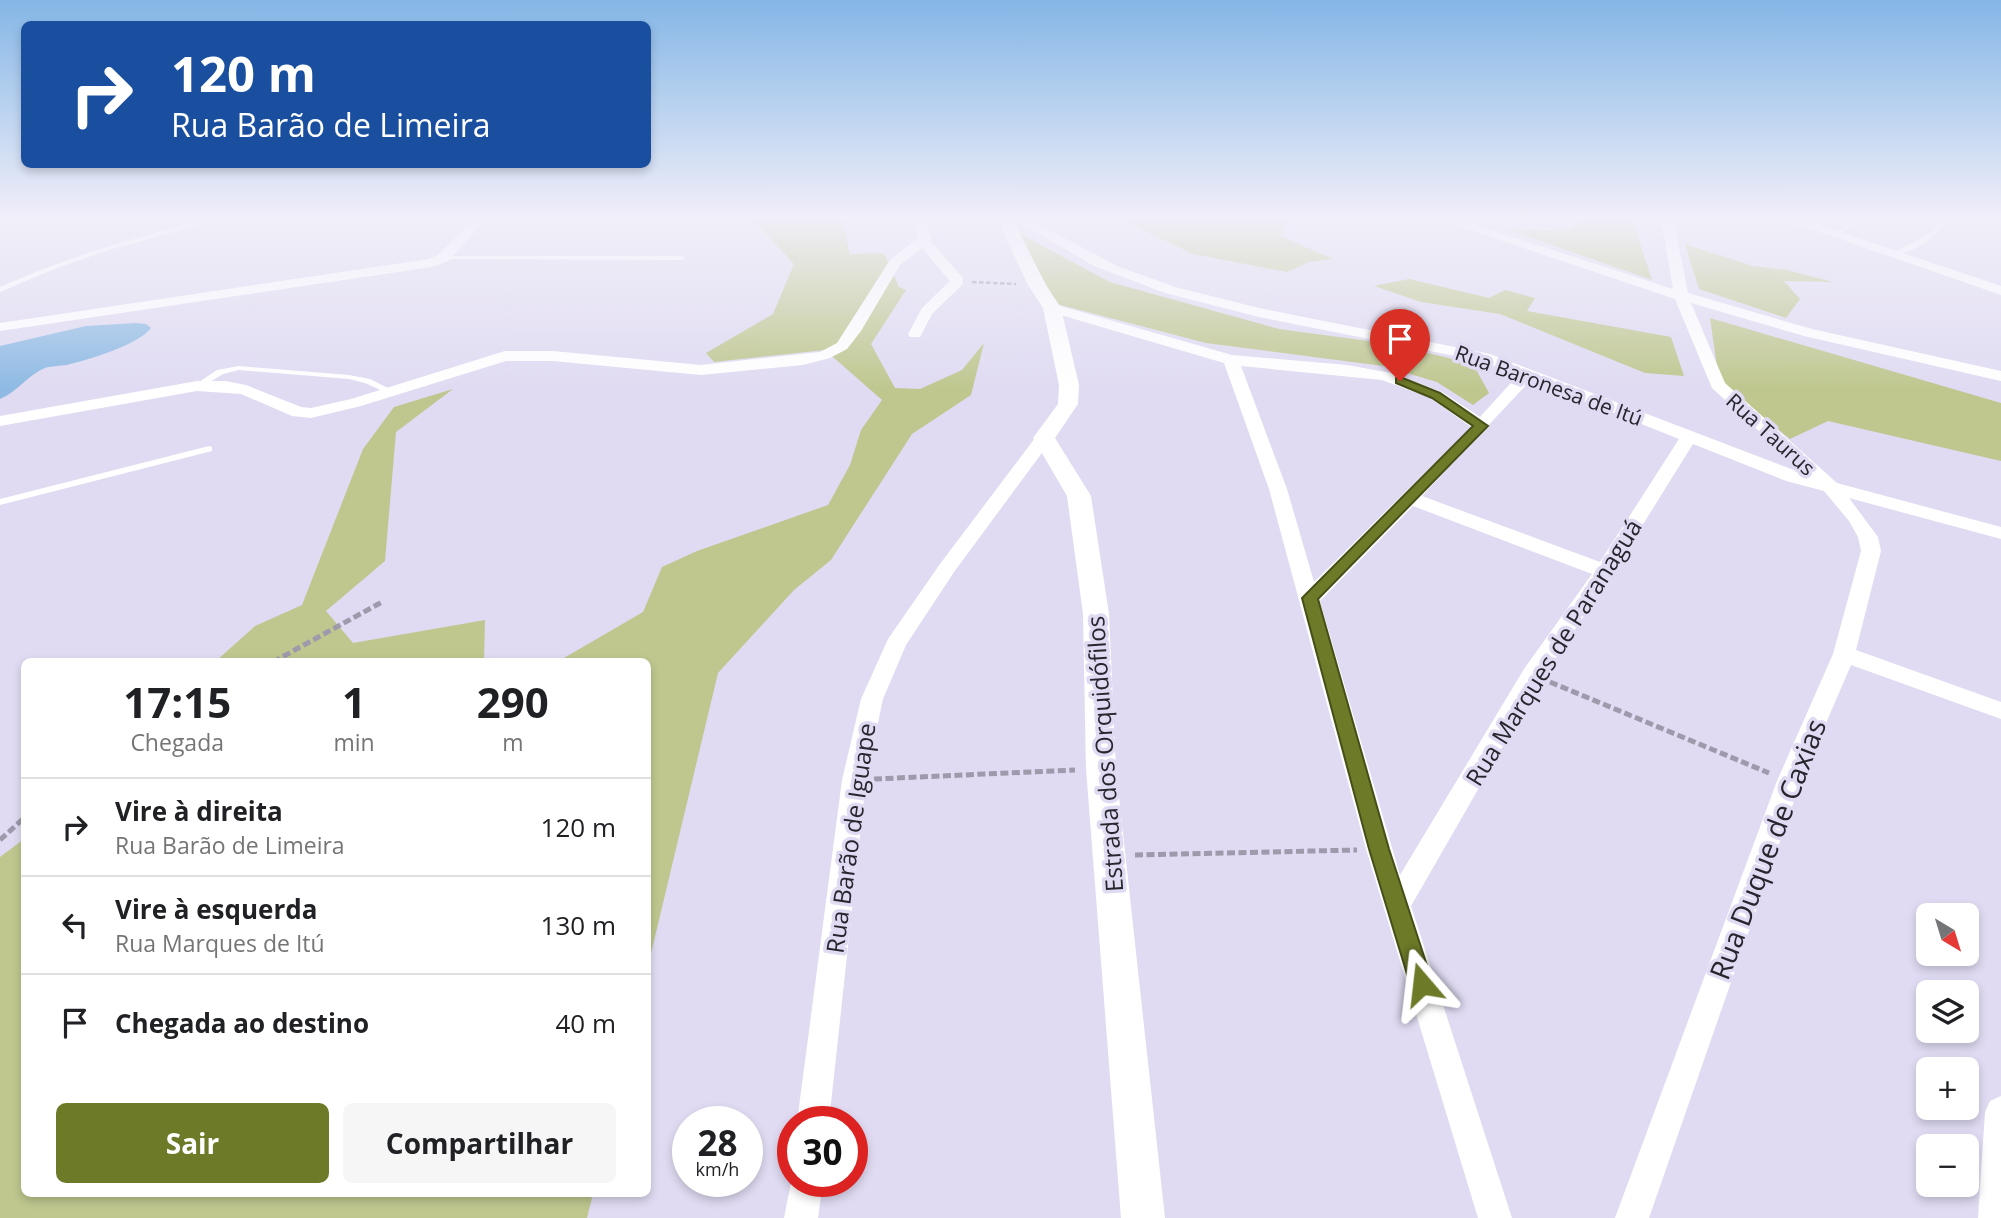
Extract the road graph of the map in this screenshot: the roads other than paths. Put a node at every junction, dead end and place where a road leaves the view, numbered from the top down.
1 (35, 275) edge
2 (357, 275) edge
3 (888, 275) edge
4 (953, 275) edge
5 (1033, 275) edge
6 (1128, 275) edge
7 (1616, 275) edge
8 (1677, 275) edge
9 (1956, 275) edge
10 (0, 290) edge
11 (2001, 290) edge
12 (1681, 296) junction
13 (1045, 297) junction
14 (0, 327) edge
15 (915, 334) dead end
16 (1231, 360) junction
17 (1528, 374) junction
18 (2001, 376) edge
19 (197, 386) junction
20 (390, 391) junction
21 (0, 421) edge
22 (1481, 426) junction
23 (1689, 437) junction
24 (1044, 438) junction
25 (209, 449) dead end
26 (1831, 488) junction
27 (1409, 498) junction
28 (0, 502) edge
29 (2001, 533) edge
30 (1604, 571) junction
31 (1310, 598) junction
32 (1844, 654) junction
33 (2001, 711) edge
34 (1397, 905) junction
35 (815, 1106) edge
36 (2001, 1112) edge
37 (804, 1197) edge
38 (801, 1218) edge
39 (1143, 1218) edge
40 (1495, 1218) edge
41 (1632, 1218) edge
42 (1995, 1218) edge

1 - 10 lane
2 - 14 street
3 - 20 street
4 - 15 street
5 - 13 street
6 - 17 street, Rua Baronesa de Itú
7 - 12 street
8 - 12 street, Rua Taurus
9 - 11 street
12 - 18 street
12 - 26 street, Rua Taurus
13 - 16 street
13 - 24 street
16 - 22 street
16 - 31 street
17 - 22 street
17 - 23 street, Rua Baronesa de Itú
19 - 20 lane
19 - 20 street
19 - 21 street
22 - 27 street
23 - 26 street, Rua Baronesa de Itú
23 - 30 street, Rua Marques de Paranaguá
24 - 35 street, Rua Barão de Iguape
24 - 39 street, Estrada dos Orquidófilos
25 - 28 lane
26 - 29 street, Rua Baronesa de Itú
26 - 32 street, Rua Duque de Caxias
27 - 30 street
27 - 31 street
30 - 34 street, Rua Marques de Paranaguá
31 - 34 street
32 - 33 street
32 - 41 street, Rua Duque de Caxias
34 - 40 street
36 - 42 street
37 - 38 street

